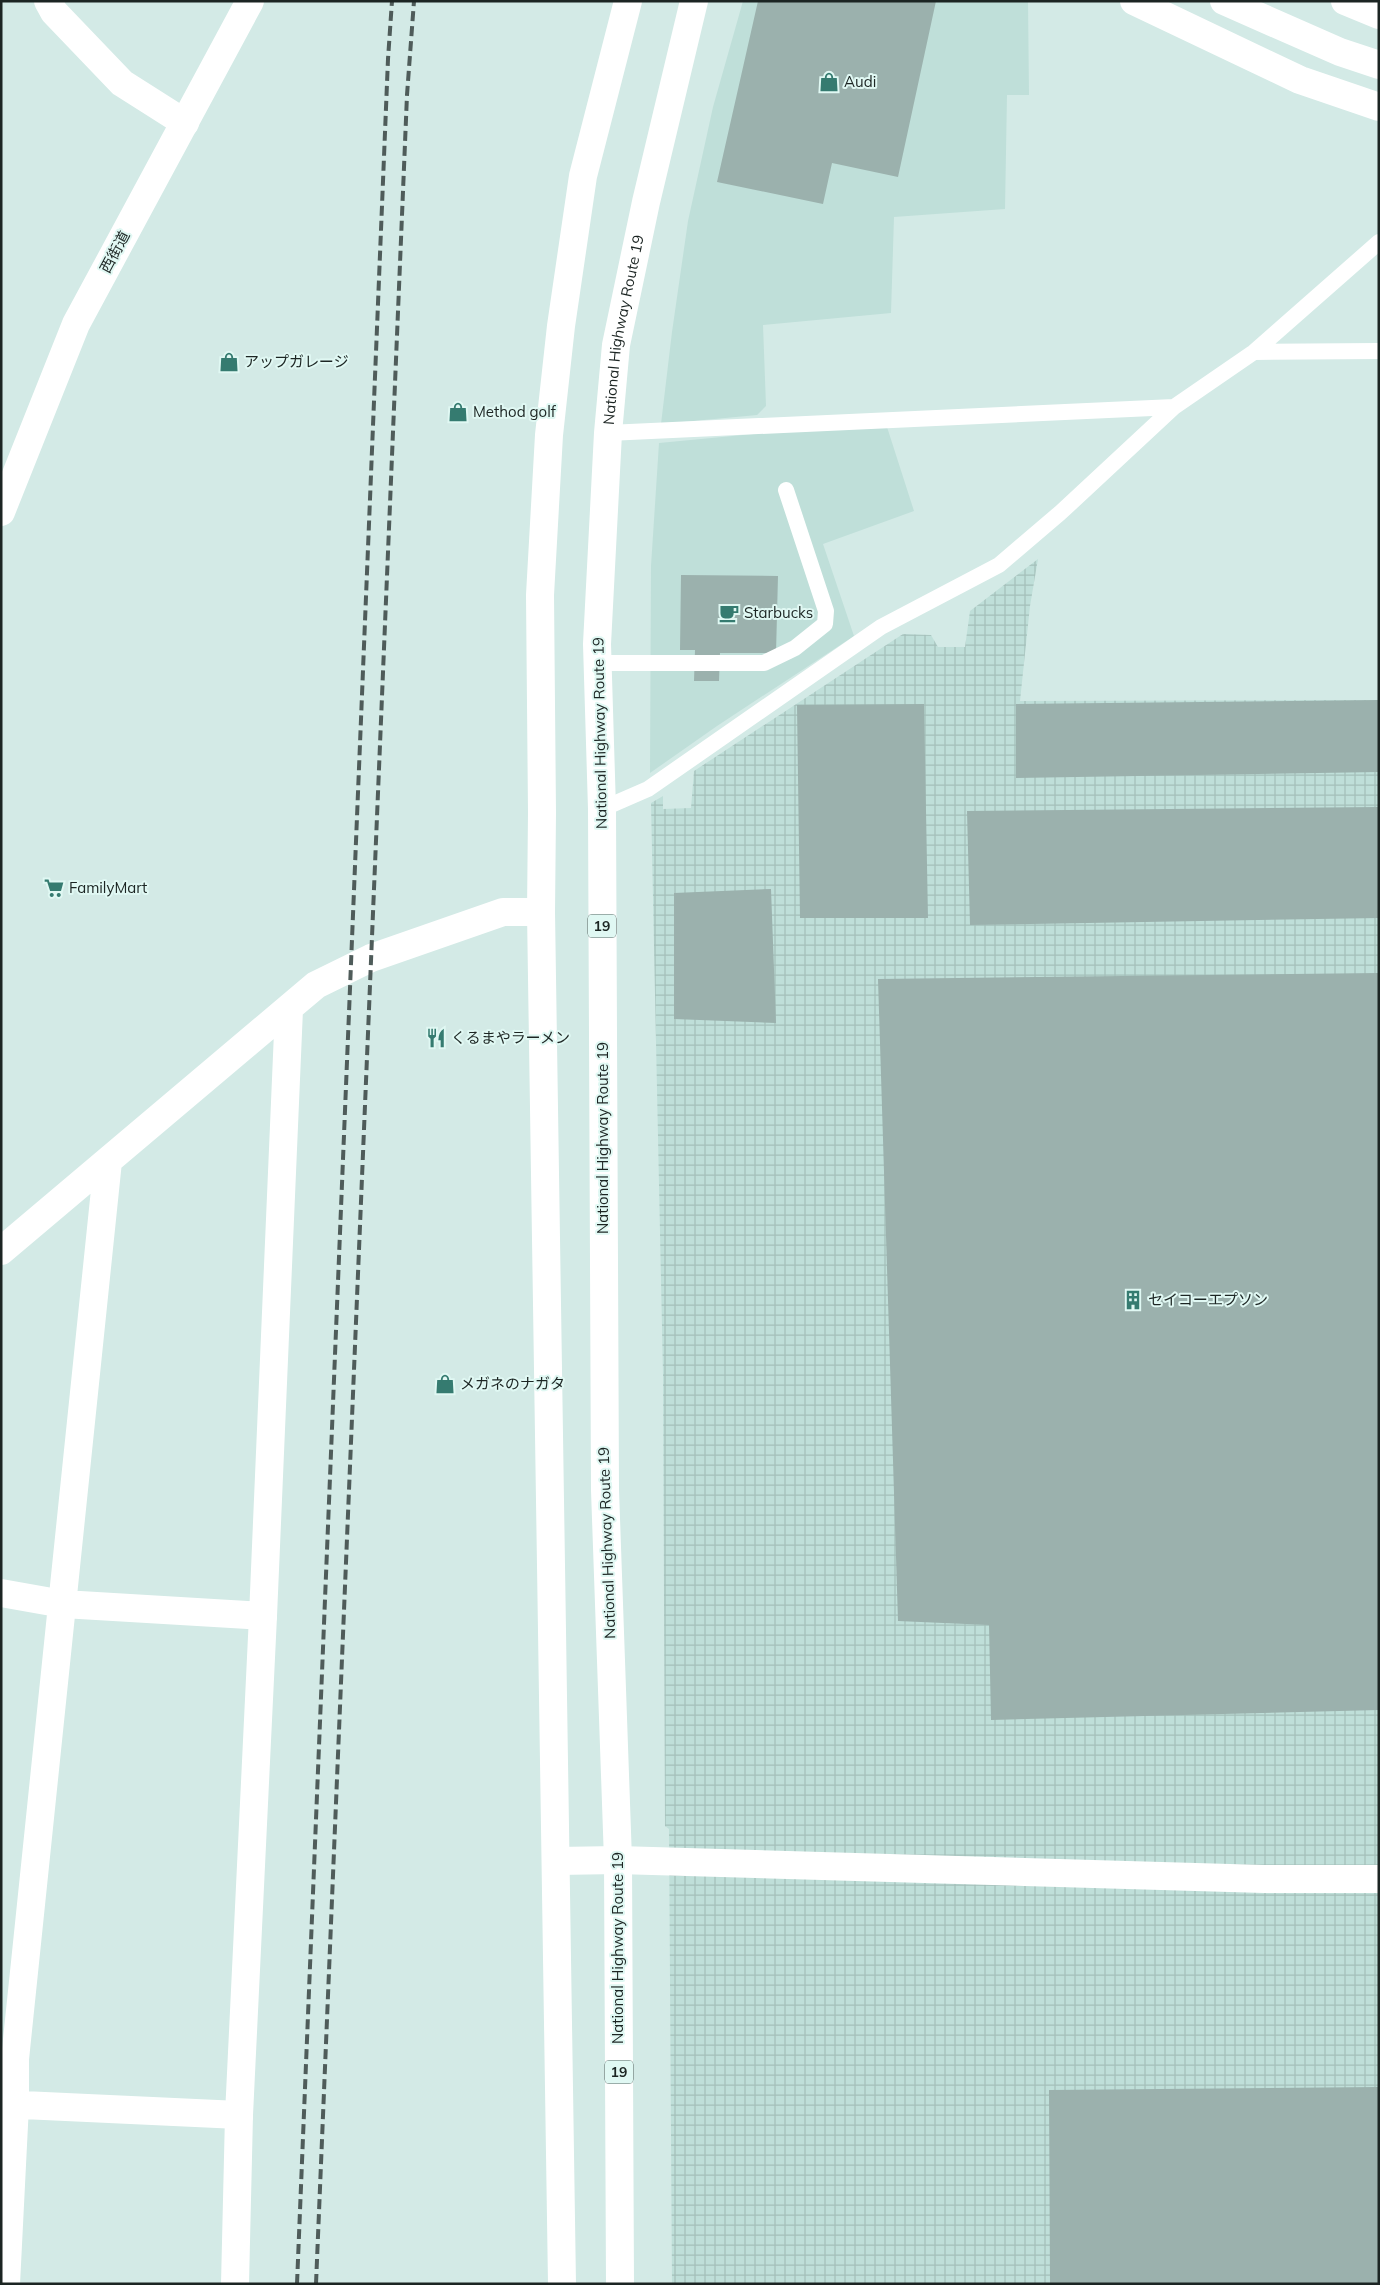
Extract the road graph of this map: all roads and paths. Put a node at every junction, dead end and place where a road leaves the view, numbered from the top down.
1 (48, 1) edge
2 (250, 1) edge
3 (628, 1) edge
4 (694, 1) edge
5 (1134, 1) edge
6 (1345, 1) edge
7 (1232, 5) edge
8 (1379, 15) edge
9 (1379, 65) edge
10 (1379, 107) edge
11 (185, 123) junction
12 (1379, 242) edge
13 (1379, 350) edge
14 (1254, 352) junction
15 (1174, 408) junction
16 (608, 434) junction
17 (7, 483) edge
18 (786, 490) dead end
19 (1, 512) edge
20 (597, 662) junction
21 (602, 809) junction
22 (541, 912) junction
23 (289, 1009) junction
24 (108, 1161) junction
25 (1, 1252) edge
26 (1, 1593) edge
27 (63, 1604) junction
28 (263, 1616) junction
29 (618, 1860) junction
30 (557, 1861) junction
31 (1379, 1879) edge
32 (8, 2105) edge
33 (239, 2114) junction
34 (6, 2284) edge
35 (235, 2284) edge
36 (562, 2284) edge
37 (620, 2284) edge

1 - 11 main road
2 - 11 main road, 西街道
3 - 22 main road
4 - 16 main road, National Highway Route 19 / 19
5 - 10 main road
6 - 8 main road
7 - 9 main road
11 - 17 main road, 西街道
12 - 14 lane
13 - 14 lane
14 - 15 lane
15 - 16 lane
15 - 21 lane
16 - 20 main road, National Highway Route 19 / 19
17 - 19 main road, 西街道
18 - 20 lane
20 - 21 main road, National Highway Route 19 / 19
21 - 29 main road, National Highway Route 19 / 19
22 - 23 main road
22 - 30 main road
23 - 24 main road
23 - 28 main road
24 - 25 main road
24 - 27 main road
26 - 27 main road
27 - 28 main road
27 - 32 main road
28 - 33 main road
29 - 30 main road
29 - 31 main road
29 - 37 main road, National Highway Route 19 / 19
30 - 36 main road
32 - 33 main road
32 - 34 main road
33 - 35 main road

